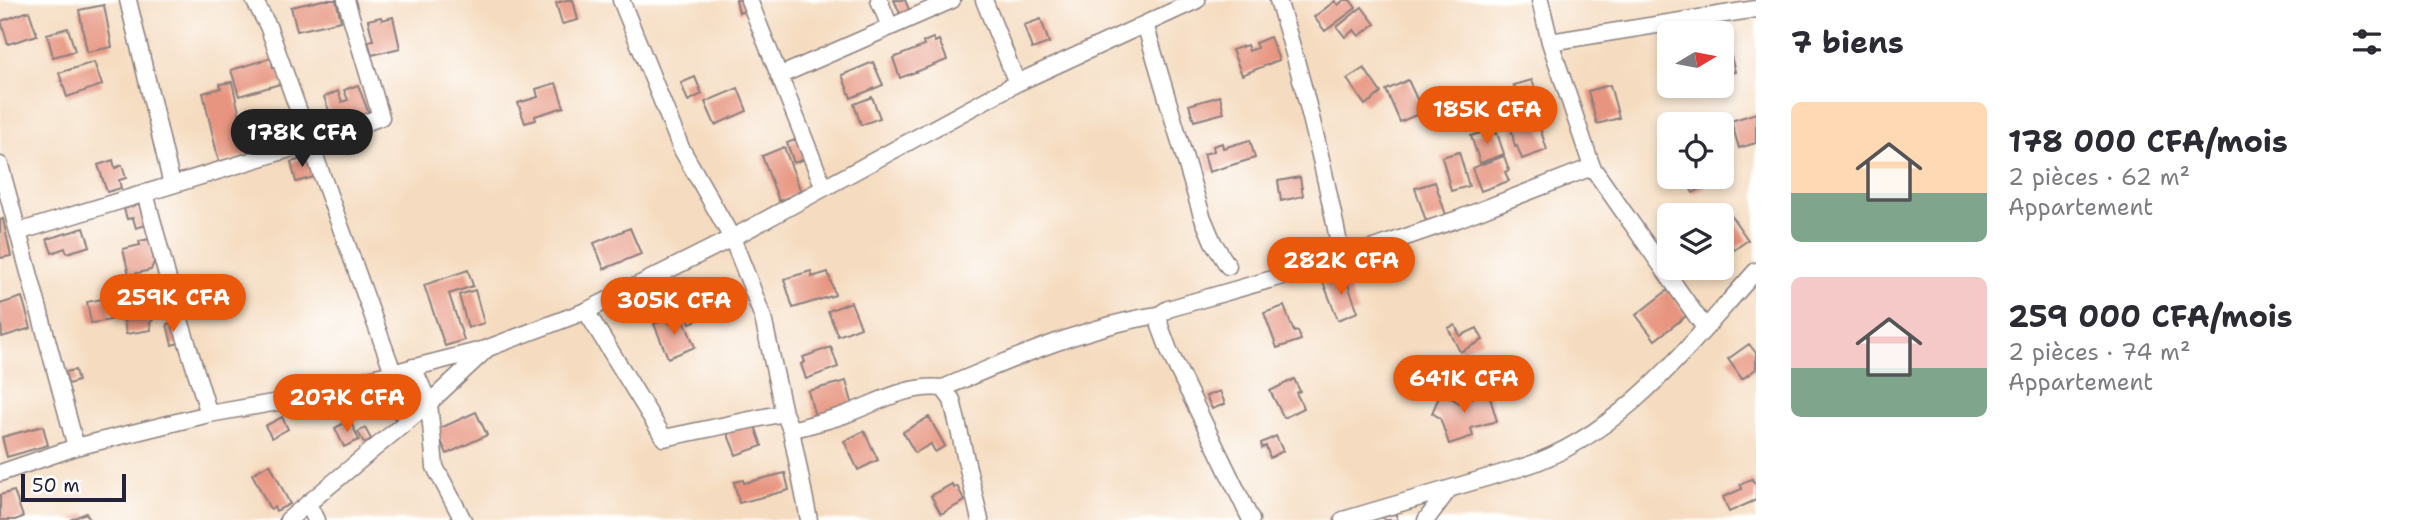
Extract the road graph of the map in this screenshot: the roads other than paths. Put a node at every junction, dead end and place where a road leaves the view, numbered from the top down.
1 (128, 0) edge
2 (254, 0) edge
3 (346, 0) edge
4 (621, 0) edge
5 (749, 0) edge
6 (878, 0) edge
7 (952, 0) edge
8 (984, 0) edge
9 (1197, 0) edge
10 (1278, 0) edge
11 (1540, 0) edge
12 (1756, 9) edge
13 (1145, 24) junction
14 (890, 27) junction
15 (1550, 42) junction
16 (779, 76) junction
17 (1017, 83) junction
18 (309, 143) junction
19 (0, 165) edge
20 (1592, 167) junction
21 (172, 185) junction
22 (824, 188) junction
23 (145, 193) junction
24 (18, 232) junction
25 (732, 238) junction
26 (1342, 259) junction
27 (1228, 266) dead end
28 (1756, 271) edge
29 (586, 311) junction
30 (1159, 315) junction
31 (1705, 328) junction
32 (488, 348) junction
33 (413, 367) junction
34 (393, 372) junction
35 (943, 388) junction
36 (429, 403) junction
37 (784, 412) junction
38 (209, 414) junction
39 (790, 430) junction
40 (76, 447) junction
41 (0, 472) edge
42 (1449, 489) junction
43 (307, 504) junction
44 (288, 520) edge
45 (316, 520) edge
46 (463, 520) edge
47 (809, 520) edge
48 (980, 520) edge
49 (1251, 520) edge
50 (1343, 520) edge
51 (1426, 520) edge

1 - 21 street
2 - 18 street
3 - 18 street
4 - 25 street
5 - 16 street
6 - 14 street
7 - 14 street
8 - 17 street
9 - 13 street
10 - 26 street
11 - 15 street
12 - 15 street
13 - 17 street
13 - 27 street
14 - 16 street
15 - 20 street
16 - 22 street
17 - 22 street
18 - 21 street
18 - 34 street
19 - 24 street
20 - 26 street
20 - 31 street
21 - 23 street
22 - 25 street
23 - 24 street
23 - 38 street
24 - 40 street
25 - 29 street
25 - 37 street
26 - 30 street
28 - 31 street
29 - 32 street
29 - 37 street
30 - 35 street
30 - 49 street
31 - 42 street
32 - 33 street
32 - 36 street
33 - 34 street
33 - 36 street
34 - 38 street
35 - 39 street
35 - 48 street
36 - 43 street
36 - 46 street
37 - 39 street
38 - 40 street
39 - 47 street
40 - 41 street
42 - 50 street
42 - 51 street
43 - 44 street
43 - 45 street

